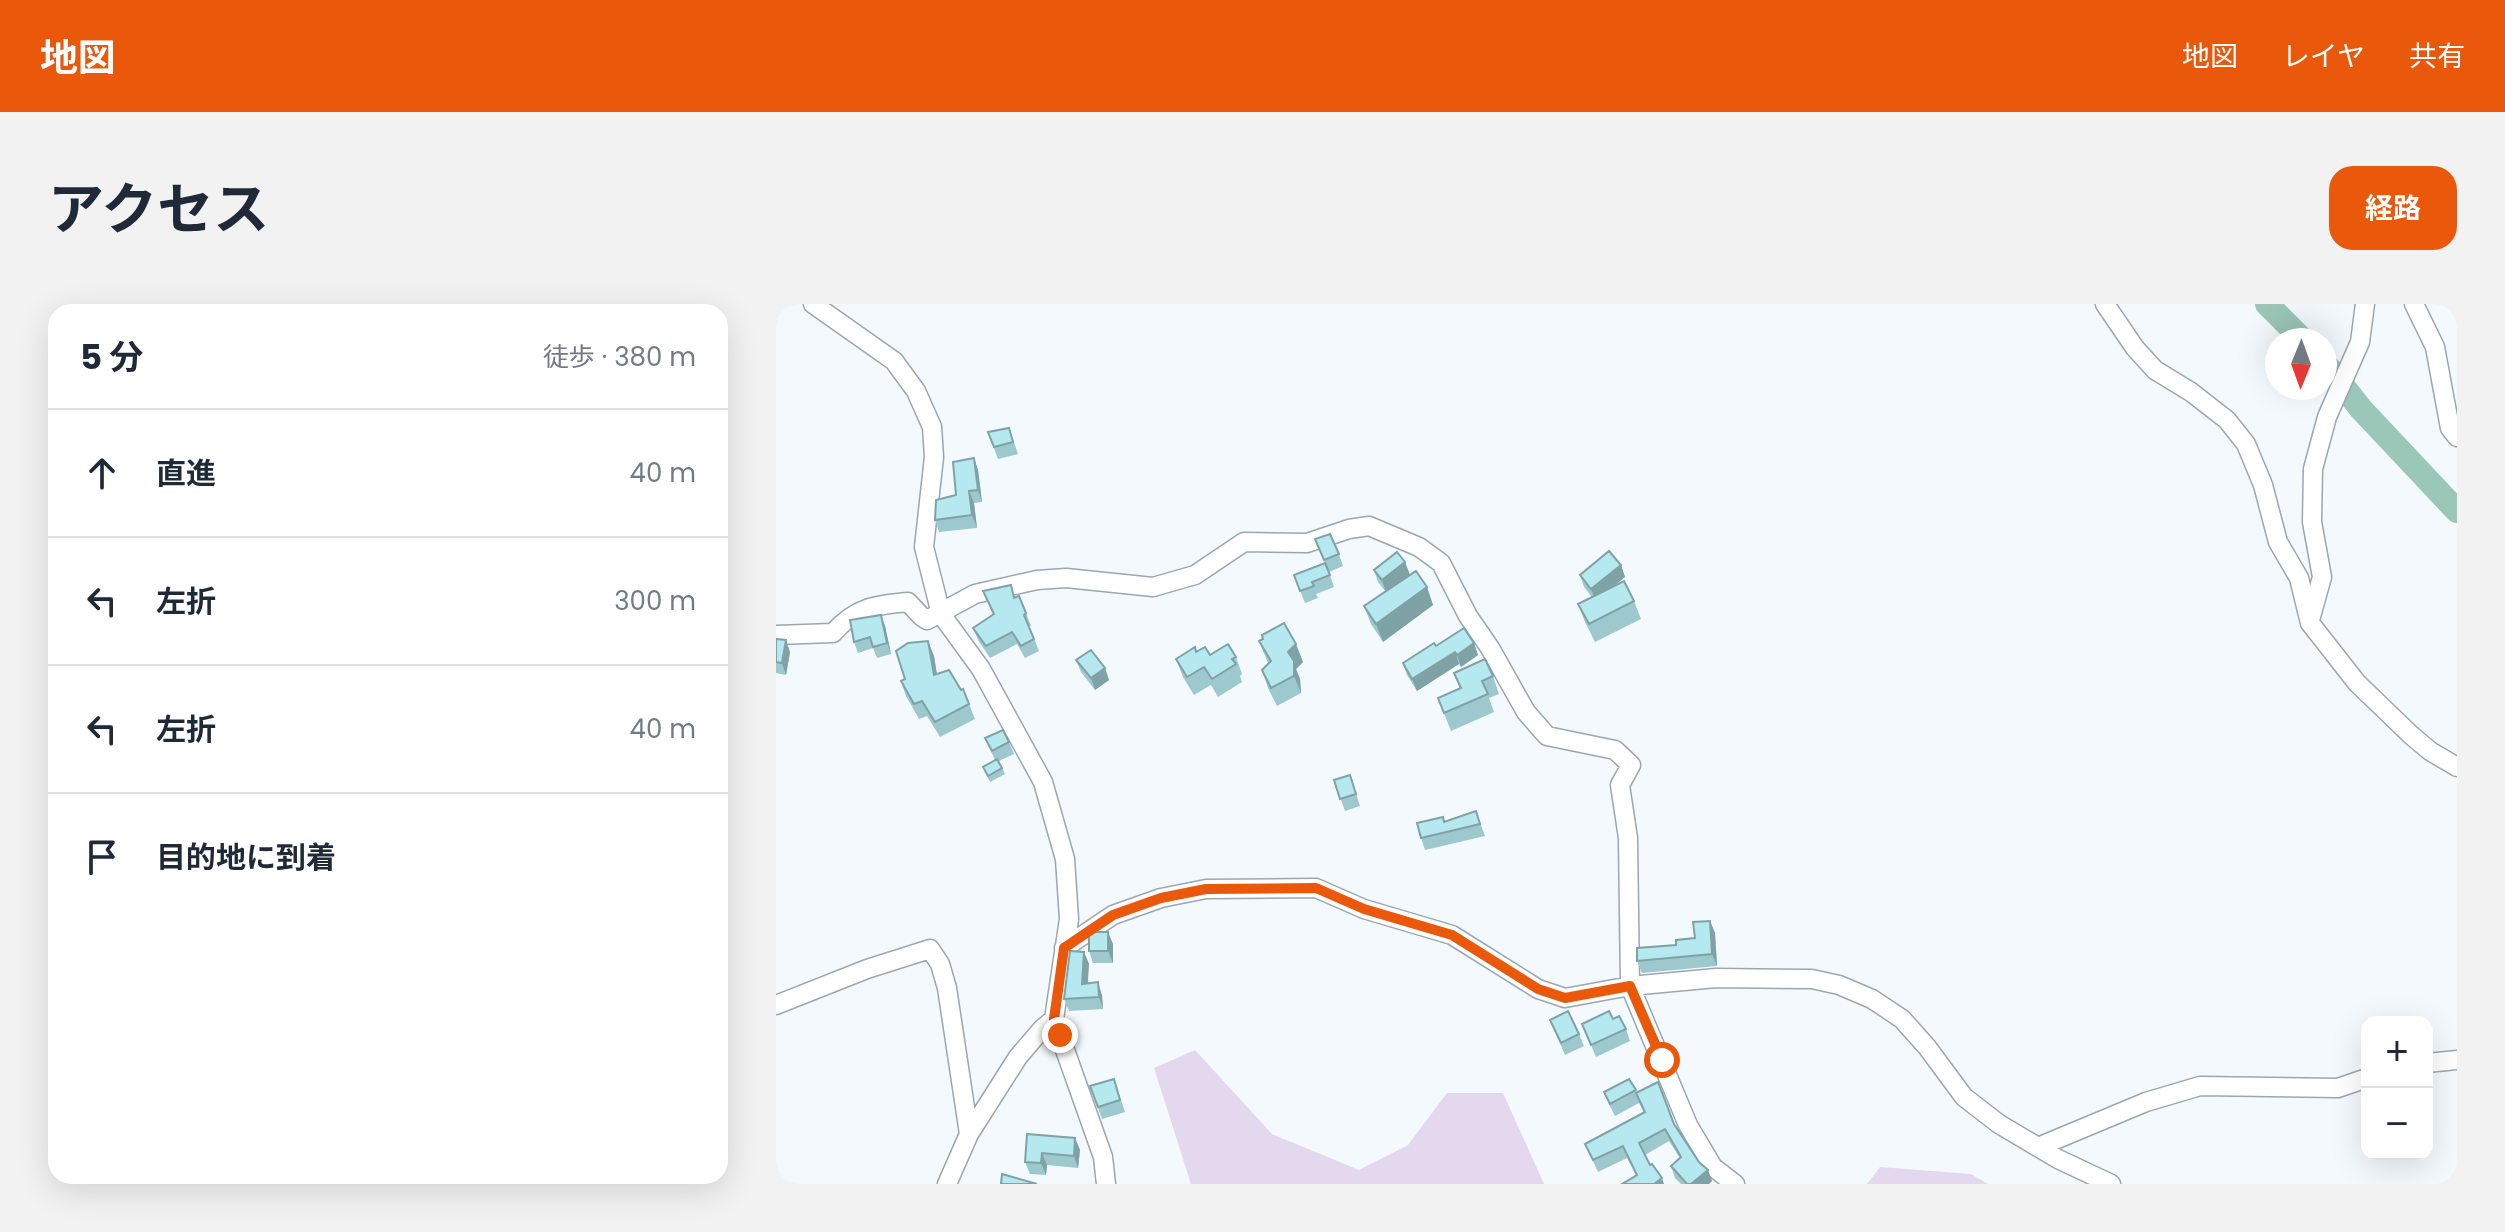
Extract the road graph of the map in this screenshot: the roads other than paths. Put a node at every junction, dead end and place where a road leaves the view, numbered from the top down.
1 (813, 304) edge
2 (2105, 304) edge
3 (2365, 304) edge
4 (2414, 304) edge
5 (2457, 437) edge
6 (941, 614) junction
7 (2310, 623) junction
8 (776, 635) edge
9 (2457, 767) edge
10 (1064, 948) junction
11 (1630, 986) junction
12 (776, 1005) edge
13 (1054, 1019) junction
14 (2457, 1060) edge
15 (2433, 1062) edge
16 (2361, 1080) edge
17 (969, 1134) junction
18 (2038, 1147) junction
19 (947, 1184) edge
20 (1106, 1184) edge
21 (1735, 1184) edge
22 (2111, 1184) edge

1 - 6 street
2 - 7 street
3 - 7 street
4 - 5 street
6 - 8 street
6 - 10 street
6 - 11 street
7 - 9 street
10 - 11 street
10 - 13 street
11 - 18 street
11 - 21 street
12 - 17 street
13 - 17 street
13 - 20 street
14 - 15 street
16 - 18 street
17 - 19 street
18 - 22 street

